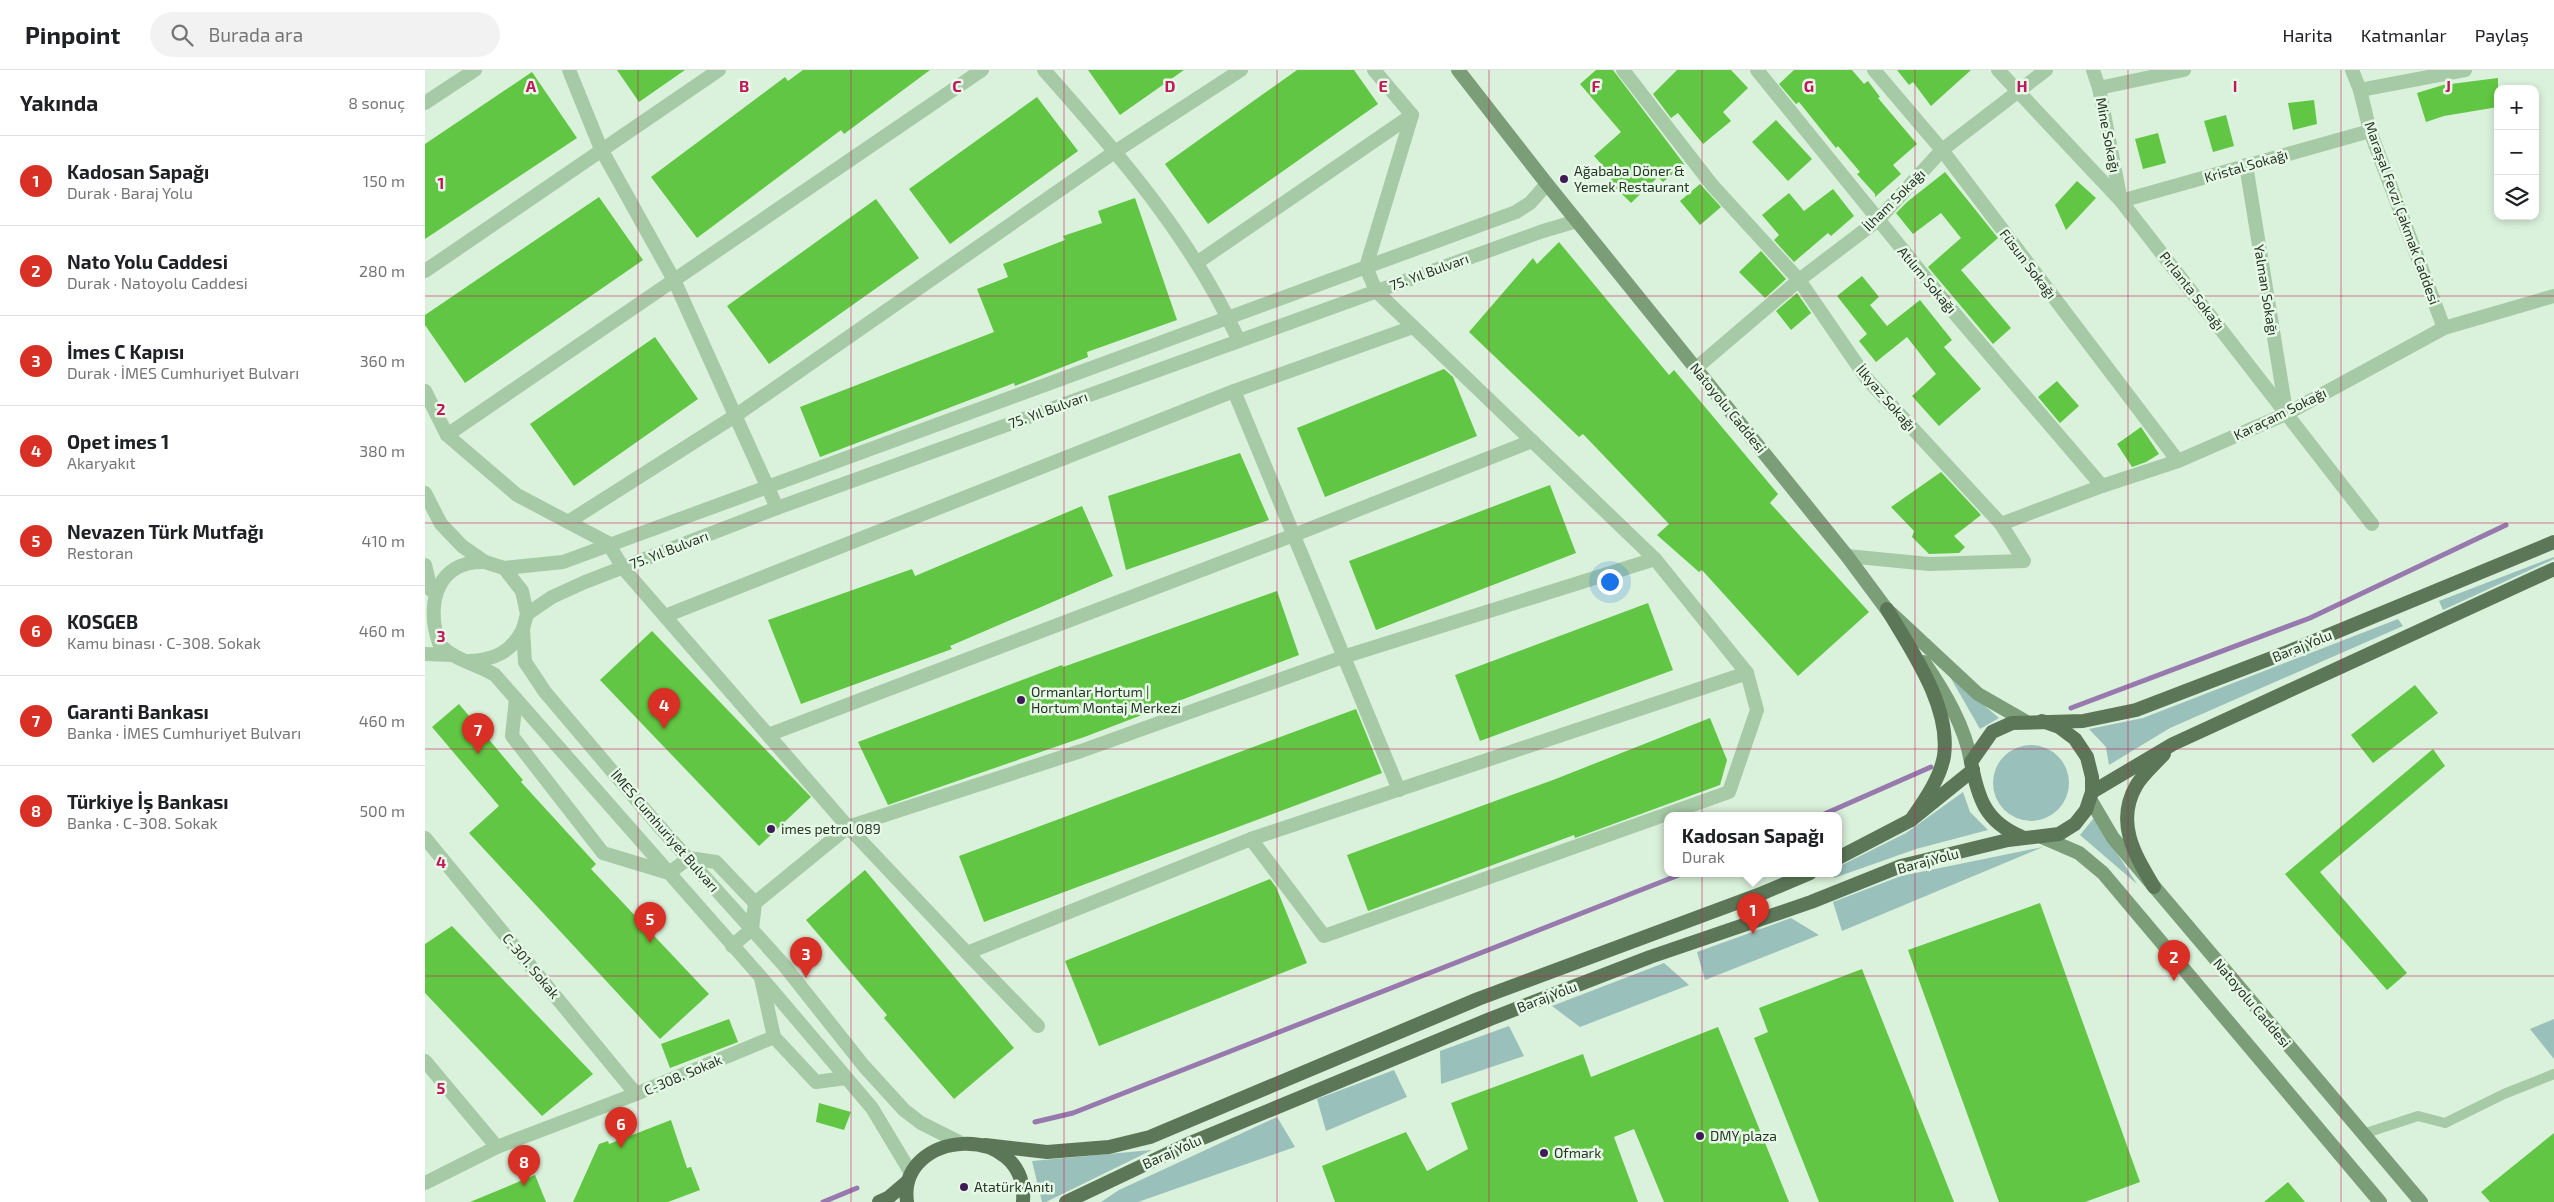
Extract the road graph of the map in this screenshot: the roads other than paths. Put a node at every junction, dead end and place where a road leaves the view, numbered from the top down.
1 (475, 70) edge
2 (569, 70) edge
3 (719, 70) edge
4 (982, 70) edge
5 (1044, 70) edge
6 (1241, 70) edge
7 (1374, 70) edge
8 (1458, 70) edge
9 (1623, 70) edge
10 (1757, 70) edge
11 (1874, 70) edge
12 (1998, 70) edge
13 (2046, 70) edge
14 (2093, 70) edge
15 (2184, 70) edge
16 (2352, 70) edge
17 (2457, 71) edge
18 (2099, 88) junction
19 (2360, 90) junction
20 (2017, 92) junction
21 (425, 104) edge
22 (1412, 115) junction
23 (2370, 131) junction
24 (601, 149) junction
25 (1942, 150) junction
26 (1116, 151) junction
27 (2246, 166) junction
28 (1547, 184) junction
29 (2121, 201) junction
30 (1878, 220) junction
31 (1577, 221) junction
32 (1198, 262) junction
33 (1366, 267) junction
34 (425, 271) edge
35 (675, 280) junction
36 (1799, 280) junction
37 (1376, 291) junction
38 (2554, 296) edge
39 (1229, 318) junction
40 (1413, 327) junction
41 (2444, 328) junction
42 (1239, 341) junction
43 (1697, 368) junction
44 (1234, 391) junction
45 (425, 392) edge
46 (2286, 414) junction
47 (735, 416) junction
48 (447, 435) junction
49 (1532, 441) junction
50 (2178, 461) junction
51 (767, 486) junction
52 (2102, 486) junction
53 (425, 493) edge
54 (777, 508) junction
55 (568, 522) junction
56 (2001, 524) junction
57 (2372, 524) dead end
58 (1294, 535) junction
59 (2554, 542) edge
60 (608, 543) junction
61 (1847, 556) junction
62 (1655, 559) junction
63 (485, 562) junction
64 (425, 565) edge
65 (504, 568) junction
66 (623, 568) junction
67 (2554, 569) edge
68 (428, 599) edge
69 (1887, 609) junction
70 (527, 614) junction
71 (665, 616) junction
72 (523, 629) junction
73 (425, 654) edge
74 (453, 656) junction
75 (1343, 657) junction
76 (469, 661) junction
77 (1747, 673) junction
78 (516, 699) junction
79 (2043, 721) junction
80 (2025, 722) junction
81 (768, 736) junction
82 (2173, 744) junction
83 (1972, 766) junction
84 (1399, 790) junction
85 (2091, 796) junction
86 (1673, 812) edge
87 (1664, 815) edge
88 (1911, 820) junction
89 (848, 827) junction
90 (2023, 837) junction
91 (2042, 837) junction
92 (425, 838) edge
93 (1251, 839) junction
94 (1842, 856) edge
95 (689, 858) junction
96 (669, 873) junction
97 (1801, 877) edge
98 (2153, 887) junction
99 (755, 903) junction
100 (752, 929) junction
101 (733, 946) junction
102 (967, 953) junction
103 (761, 978) junction
104 (1037, 1026) dead end
105 (774, 1037) junction
106 (425, 1061) edge
107 (863, 1065) junction
108 (2554, 1074) edge
109 (847, 1078) junction
110 (636, 1094) junction
111 (2363, 1134) junction
112 (961, 1143) junction
113 (985, 1145) junction
114 (497, 1147) junction
115 (909, 1177) junction
116 (425, 1183) edge
117 (879, 1202) edge
118 (907, 1202) edge
119 (1023, 1202) edge
120 (1066, 1202) edge
121 (2380, 1202) edge
122 (2421, 1202) edge

1 - 21 street
2 - 24 street
3 - 24 street
4 - 35 street
5 - 26 street
6 - 26 street
7 - 22 street
8 - 28 main road, Natoyolu Caddesi
9 - 36 street, İlkyaz Sokağı
10 - 30 street, Atılım Sokağı
11 - 25 street, Füsun Sokağı
12 - 20 street, Pırlanta Sokağı
13 - 20 street, İlham Sokağı
14 - 18 street, Mine Sokağı
15 - 18 street
16 - 19 street, Maraşal Fevzi Çakmak Caddesi
17 - 19 street
18 - 29 street, Mine Sokağı
19 - 23 street, Maraşal Fevzi Çakmak Caddesi
20 - 25 street, İlham Sokağı
20 - 29 street, Pırlanta Sokağı
22 - 32 street
22 - 33 street
23 - 27 street, Kristal Sokağı
23 - 41 street, Maraşal Fevzi Çakmak Caddesi
24 - 34 street
24 - 35 street
25 - 30 street, İlham Sokağı
25 - 50 street, Füsun Sokağı
26 - 32 street
26 - 47 street
27 - 29 street, Kristal Sokağı
27 - 46 street, Yalman Sokağı
28 - 31 main road, Natoyolu Caddesi
28 - 33 street, 75. Yıl Bulvarı
29 - 46 street, Pırlanta Sokağı
30 - 36 street, İlham Sokağı
30 - 52 street, Atılım Sokağı
31 - 37 street, 75. Yıl Bulvarı
31 - 43 main road, Natoyolu Caddesi
32 - 39 street
33 - 37 street
33 - 39 street, 75. Yıl Bulvarı
35 - 47 street
35 - 48 street
36 - 43 street, İlham Sokağı
36 - 56 street, İlkyaz Sokağı
37 - 40 street
37 - 42 street, 75. Yıl Bulvarı
38 - 41 street, Karaçam Sokağı
39 - 42 street
39 - 51 street, 75. Yıl Bulvarı
40 - 44 street
40 - 49 street
41 - 46 street, Karaçam Sokağı
42 - 54 street, 75. Yıl Bulvarı
43 - 61 main road, Natoyolu Caddesi
44 - 58 street
44 - 71 street
45 - 48 street
46 - 50 street, Karaçam Sokağı
46 - 57 street, Pırlanta Sokağı
47 - 51 street
47 - 55 street
48 - 55 street
49 - 58 street
49 - 62 street
50 - 52 street, Karaçam Sokağı
51 - 54 street
51 - 60 street, 75. Yıl Bulvarı
52 - 56 street, Karaçam Sokağı
53 - 63 street
54 - 66 street, 75. Yıl Bulvarı
55 - 60 street
56 - 61 street, İlkyaz Sokağı
58 - 75 street
58 - 81 street
59 - 79 main road, Baraj Yolu
60 - 65 street, 75. Yıl Bulvarı
60 - 66 street
61 - 69 main road, Natoyolu Caddesi
62 - 75 street
62 - 77 street
63 - 65 street
63 - 68 street
64 - 68 street, İMES Cumhuriyet Bulvarı
65 - 70 street, İMES Cumhuriyet Bulvarı
66 - 70 street, 75. Yıl Bulvarı
66 - 71 street
67 - 82 main road
68 - 74 street, İMES Cumhuriyet Bulvarı
69 - 80 main road
69 - 83 main road, Natoyolu Caddesi
69 - 88 main road
70 - 72 street, İMES Cumhuriyet Bulvarı
71 - 81 street
72 - 76 street
72 - 95 street, İMES Cumhuriyet Bulvarı
73 - 74 street
74 - 76 street, İMES Cumhuriyet Bulvarı
75 - 84 street
75 - 89 street
76 - 78 street, İMES Cumhuriyet Bulvarı
77 - 84 street
77 - 86 street
78 - 96 street, İMES Cumhuriyet Bulvarı
78 - 96 street
79 - 80 main road
79 - 85 main road
80 - 83 main road
81 - 89 street
82 - 85 main road
82 - 98 main road
83 - 88 main road
83 - 90 main road
84 - 93 street
85 - 91 main road
85 - 98 main road, Natoyolu Caddesi
87 - 93 street
88 - 94 main road
89 - 99 street
89 - 102 street
90 - 91 main road, Baraj Yolu
90 - 120 main road, Baraj Yolu
91 - 121 main road
92 - 110 street, C-301. Sokak
93 - 102 street
95 - 96 street
95 - 99 street
95 - 100 street, İMES Cumhuriyet Bulvarı
96 - 101 street, İMES Cumhuriyet Bulvarı
97 - 113 main road, Baraj Yolu
98 - 111 main road, Natoyolu Caddesi
99 - 100 street
100 - 101 street
100 - 107 street, İMES Cumhuriyet Bulvarı
101 - 103 street, İMES Cumhuriyet Bulvarı
102 - 104 street
103 - 105 street
103 - 109 street, İMES Cumhuriyet Bulvarı
105 - 109 street
105 - 110 street, C-308. Sokak
106 - 114 street
107 - 109 street
107 - 112 street, İMES Cumhuriyet Bulvarı
108 - 111 lane
109 - 115 street, İMES Cumhuriyet Bulvarı
110 - 114 street, C-308. Sokak
111 - 122 main road, Natoyolu Caddesi
112 - 113 main road, Baraj Yolu
112 - 115 main road
113 - 119 main road
114 - 116 street, C-308. Sokak
115 - 117 main road
115 - 118 main road

